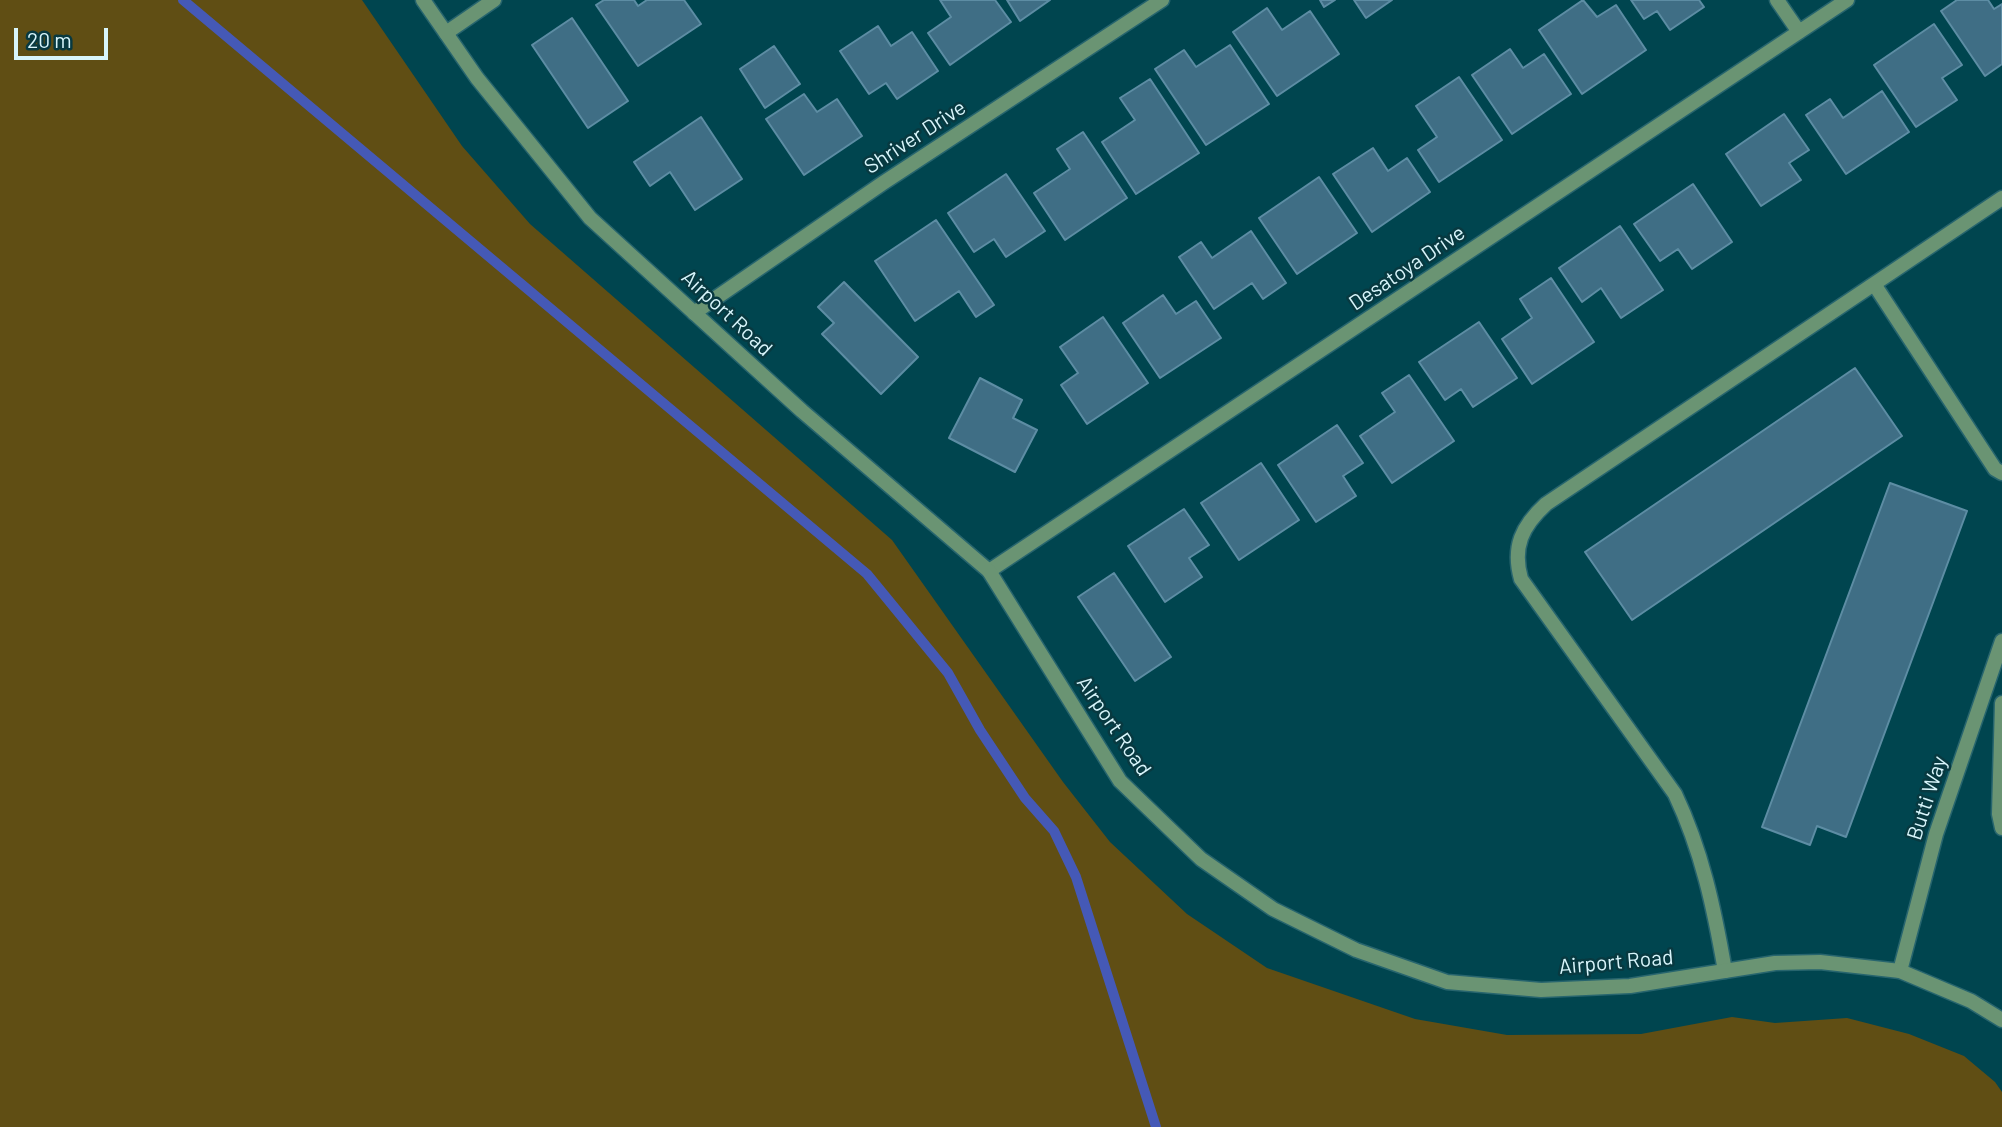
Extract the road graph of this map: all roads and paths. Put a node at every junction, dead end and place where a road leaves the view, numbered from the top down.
1 (423, 0) edge
2 (494, 0) edge
3 (1162, 0) edge
4 (1777, 0) edge
5 (1847, 0) edge
6 (1799, 32) junction
7 (446, 33) junction
8 (2002, 198) edge
9 (1874, 284) junction
10 (694, 313) junction
11 (2002, 473) edge
12 (989, 571) junction
13 (2002, 641) edge
14 (2002, 703) edge
15 (2002, 828) edge
16 (1725, 971) junction
17 (1900, 971) junction
18 (2002, 1020) edge

1 - 7 street, Airport Road
2 - 7 street
3 - 10 street, Shriver Drive
4 - 6 street
5 - 6 street, Desatoya Drive
6 - 12 street, Desatoya Drive
7 - 10 street, Airport Road
8 - 9 street
9 - 11 street
9 - 16 street
10 - 12 street, Airport Road
12 - 16 street, Airport Road
13 - 17 street, Butti Way
14 - 15 street
16 - 17 street, Airport Road
17 - 18 street, Airport Road

